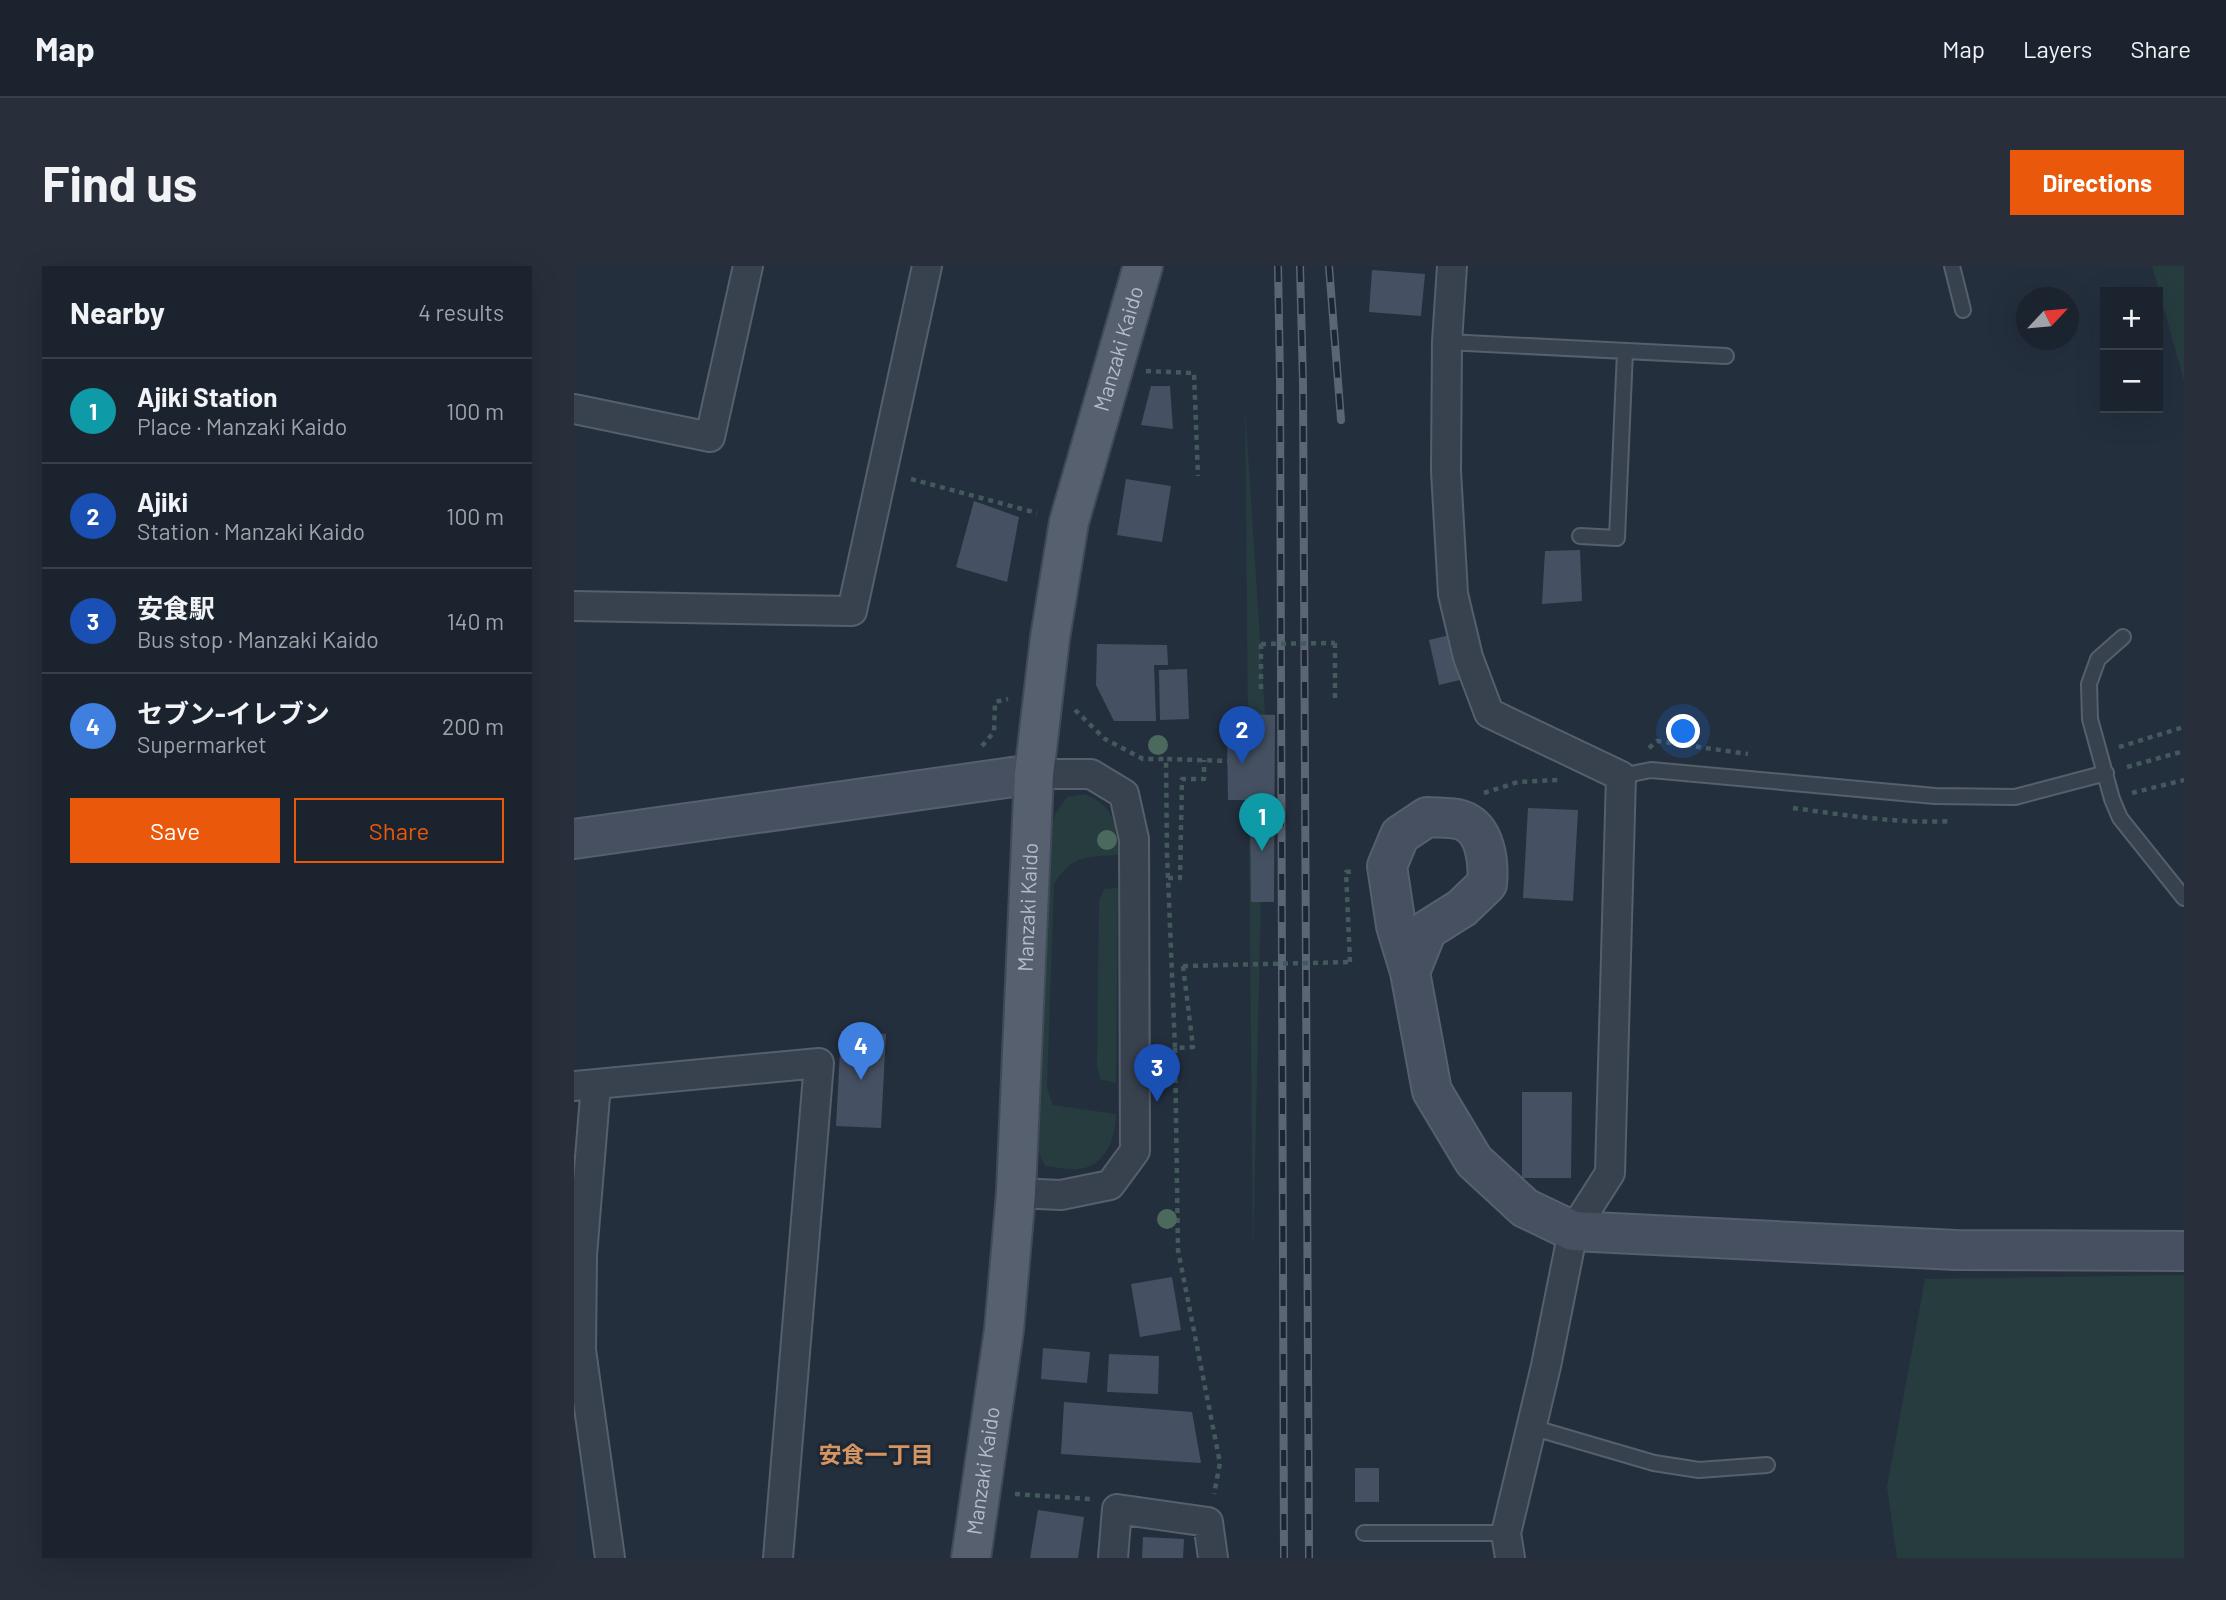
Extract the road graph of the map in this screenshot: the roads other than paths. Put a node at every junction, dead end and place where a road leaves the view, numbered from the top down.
1 (748, 266) edge
2 (927, 266) edge
3 (1143, 266) edge
4 (1452, 266) edge
5 (1952, 266) edge
6 (1963, 310) dead end
7 (1447, 342) junction
8 (1625, 351) junction
9 (1726, 356) dead end
10 (574, 409) edge
11 (1580, 536) dead end
12 (574, 606) edge
13 (2123, 637) dead end
14 (2106, 773) junction
15 (1034, 774) junction
16 (1621, 776) junction
17 (574, 839) edge
18 (2184, 898) edge
19 (1410, 972) junction
20 (585, 1085) edge
21 (1016, 1193) junction
22 (1573, 1231) junction
23 (2184, 1251) edge
24 (1531, 1427) junction
25 (1767, 1465) dead end
26 (1364, 1533) dead end
27 (1508, 1546) edge
28 (610, 1558) edge
29 (778, 1558) edge
30 (971, 1558) edge
31 (1113, 1558) edge
32 (1213, 1558) edge

1 - 10 street
2 - 12 street
3 - 15 main road, Manzaki Kaido
4 - 7 street
5 - 6 lane
7 - 8 lane
7 - 16 street
8 - 9 lane
8 - 11 lane
13 - 14 lane
14 - 16 lane
14 - 18 lane
15 - 17 street
15 - 21 main road, Manzaki Kaido
15 - 21 street
16 - 22 street
19 - 19 street
19 - 22 street
20 - 28 street
20 - 29 street
21 - 30 main road, Manzaki Kaido
22 - 23 street
22 - 24 street
24 - 25 lane
24 - 27 street
26 - 27 lane
31 - 32 street

